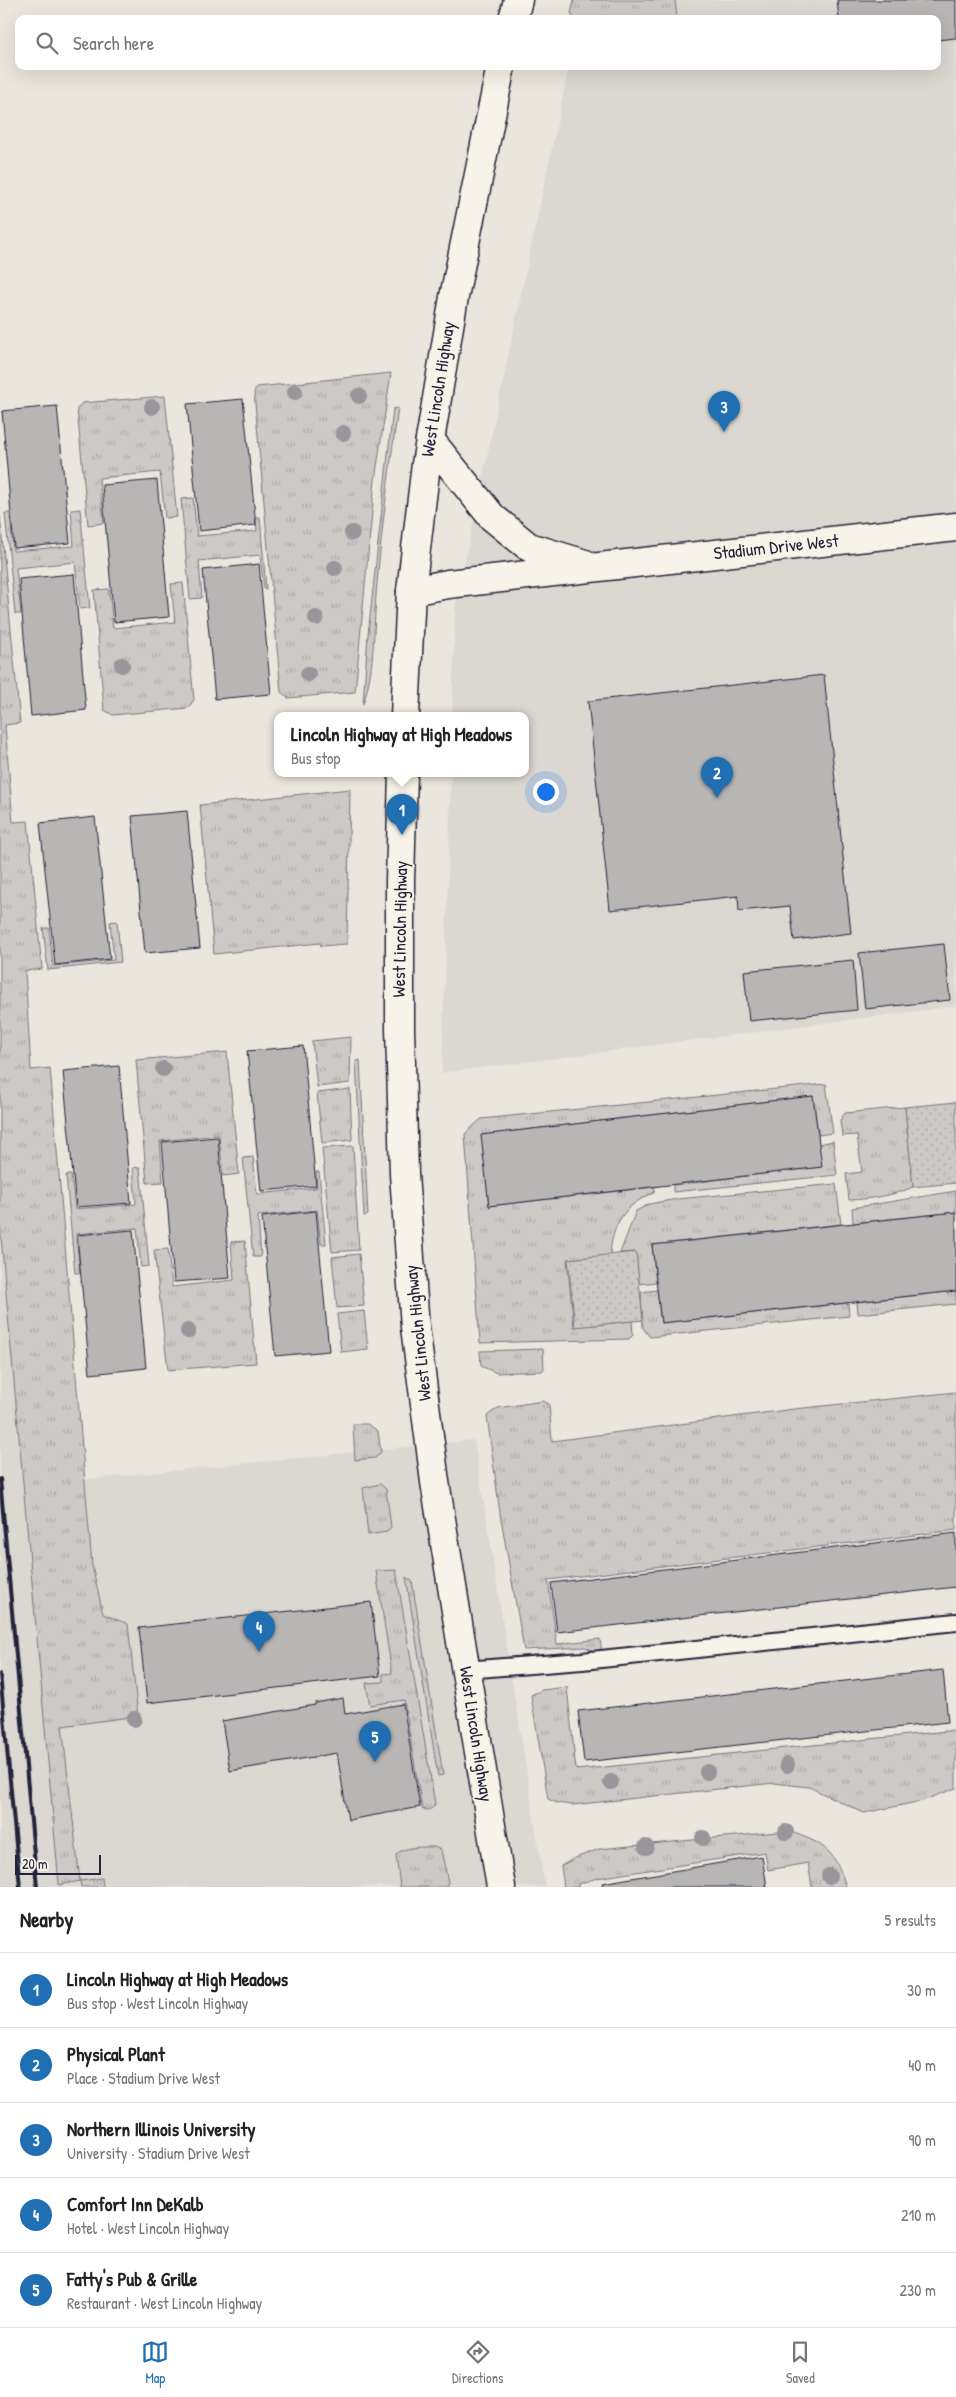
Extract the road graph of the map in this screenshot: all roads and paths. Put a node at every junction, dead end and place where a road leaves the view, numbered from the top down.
1 (518, 0) edge
2 (514, 15) edge
3 (500, 70) edge
4 (430, 440) junction
5 (956, 527) edge
6 (596, 567) junction
7 (411, 591) junction
8 (405, 712) edge
9 (403, 777) edge
10 (956, 1622) edge
11 (465, 1670) junction
12 (500, 1887) edge

1 - 2 main road
3 - 4 main road, West Lincoln Highway
4 - 6 main road, Stadium Drive West
4 - 7 main road, West Lincoln Highway
5 - 6 main road, Stadium Drive West
6 - 7 main road, Stadium Drive West
7 - 8 main road, West Lincoln Highway
9 - 11 main road, West Lincoln Highway
10 - 11 lane
11 - 12 main road, West Lincoln Highway

